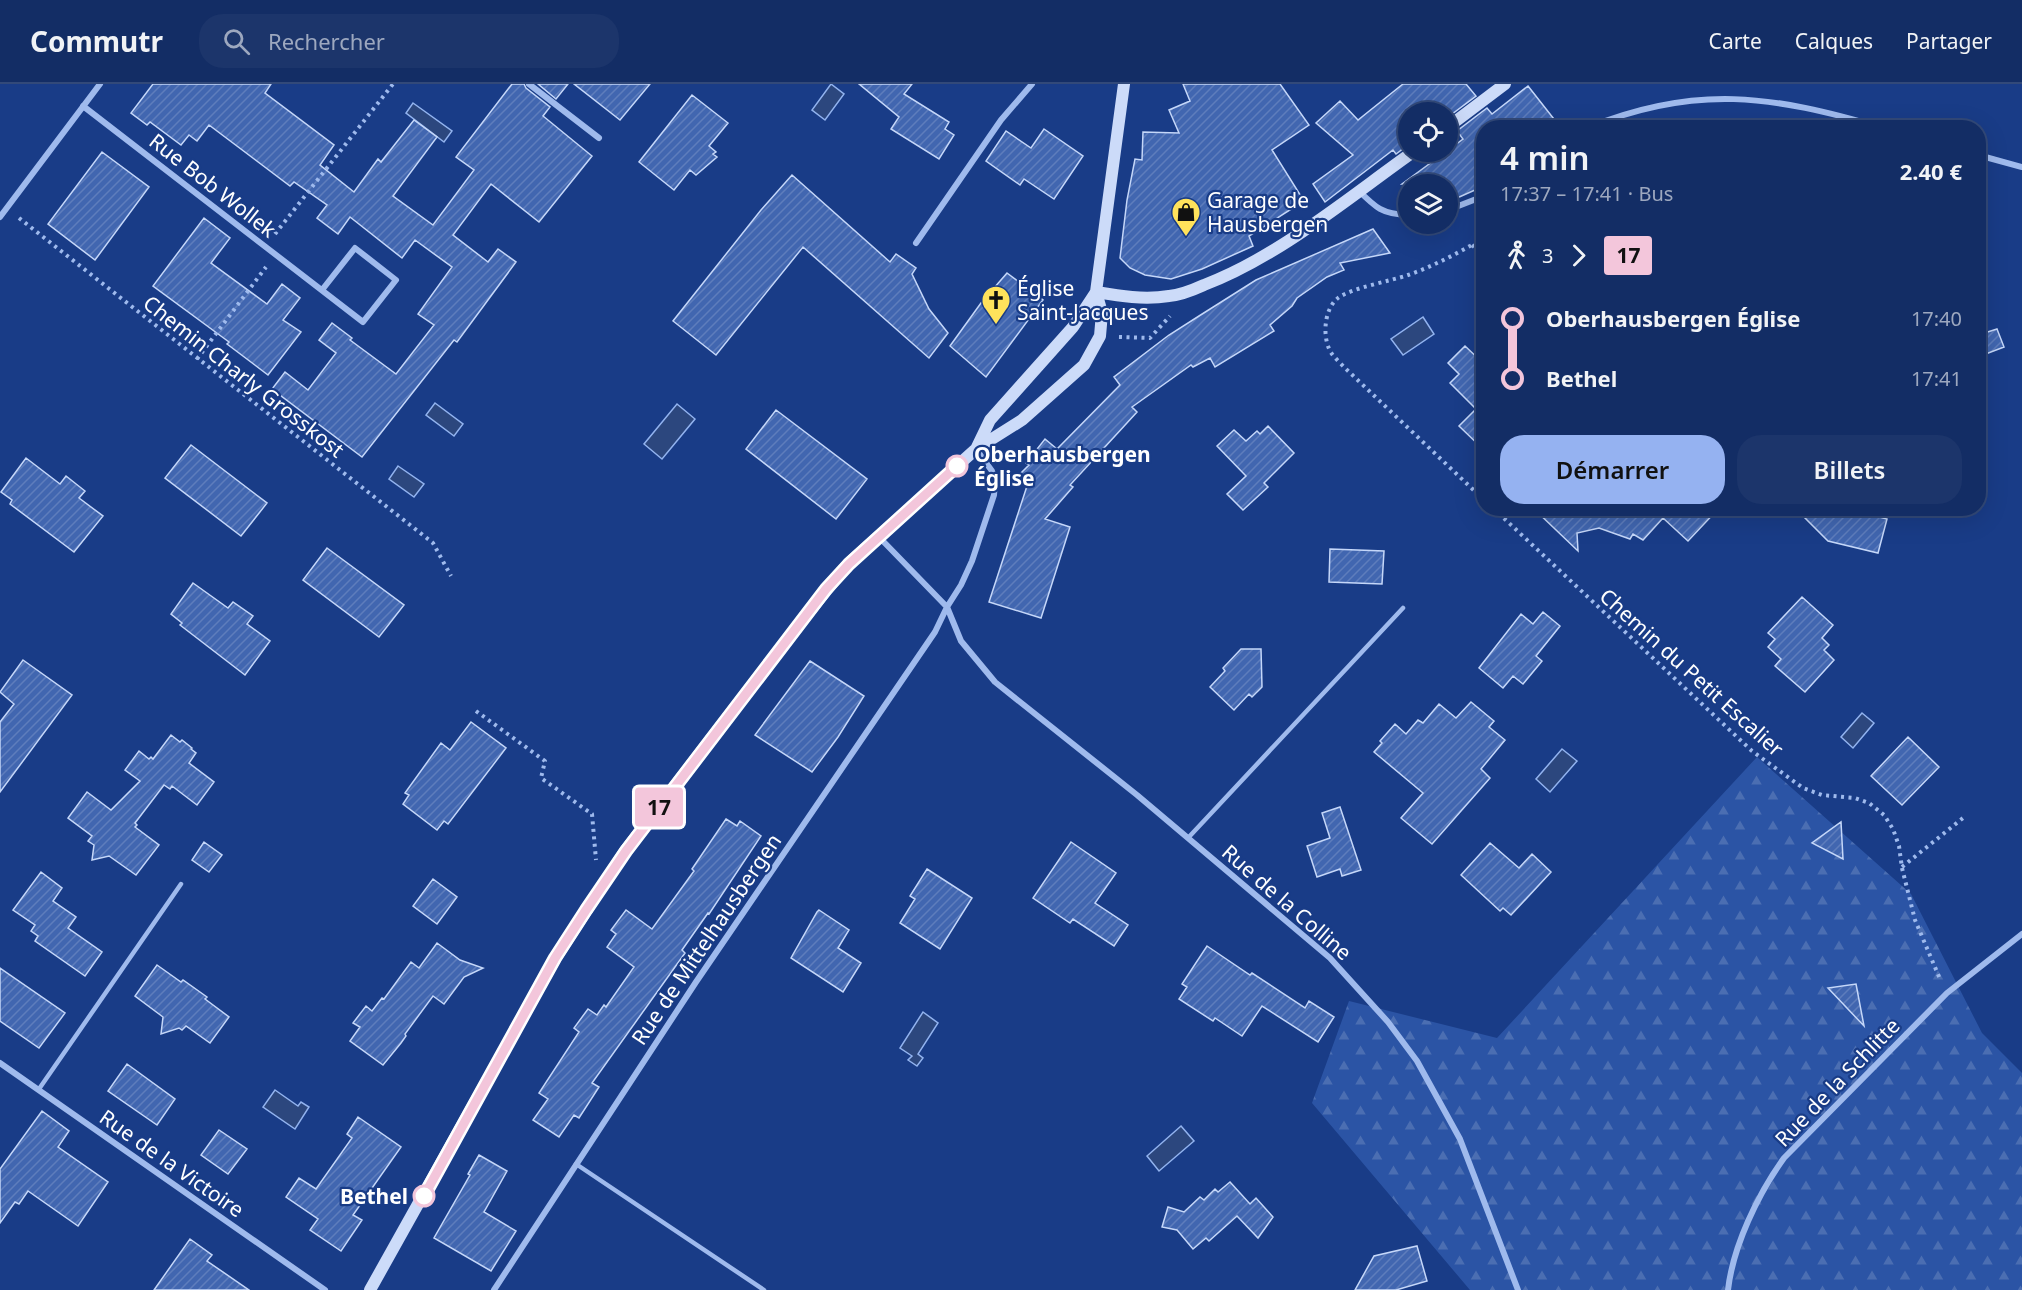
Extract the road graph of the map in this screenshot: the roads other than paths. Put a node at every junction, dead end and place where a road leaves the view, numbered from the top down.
1 (100, 84) edge
2 (529, 84) edge
3 (1032, 84) edge
4 (1124, 84) edge
5 (1505, 84) edge
6 (1765, 94) dead end
7 (1635, 104) dead end
8 (83, 106) junction
9 (1458, 119) edge
10 (1603, 120) edge
11 (1855, 120) edge
12 (599, 138) dead end
13 (1986, 157) edge
14 (1399, 162) edge
15 (2022, 167) edge
16 (1358, 190) junction
17 (1476, 199) edge
18 (1458, 206) edge
19 (1398, 214) edge
20 (0, 217) edge
21 (915, 243) dead end
22 (322, 290) junction
23 (1096, 292) junction
24 (976, 449) junction
25 (879, 536) junction
26 (946, 607) junction
27 (1403, 608) dead end
28 (1188, 838) junction
29 (181, 884) dead end
30 (2022, 934) edge
31 (0, 1063) edge
32 (39, 1089) junction
33 (576, 1164) junction
34 (325, 1290) edge
35 (370, 1290) edge
36 (494, 1290) edge
37 (764, 1290) edge
38 (1518, 1290) edge
39 (1728, 1290) edge

1 - 8 street
2 - 12 street
3 - 21 street
4 - 23 street
5 - 9 street
6 - 11 street
7 - 10 street
8 - 20 street
8 - 22 street, Rue Bob Wollek
13 - 15 street
14 - 16 street
16 - 19 street
16 - 23 street
17 - 18 street
22 - 22 street, Rue Bob Wollek
23 - 24 street
23 - 24 street
24 - 25 street
24 - 26 street, Rue de Mittelhausbergen
25 - 26 street, Rue de la Colline
25 - 35 street
26 - 28 street, Rue de la Colline
26 - 33 street, Rue de Mittelhausbergen
27 - 28 lane
28 - 38 street, Rue de la Colline
29 - 32 lane
30 - 39 street, Rue de la Schlitte
31 - 32 street, Rue de la Victoire
32 - 34 street, Rue de la Victoire
33 - 36 street, Rue de Mittelhausbergen
33 - 37 lane

